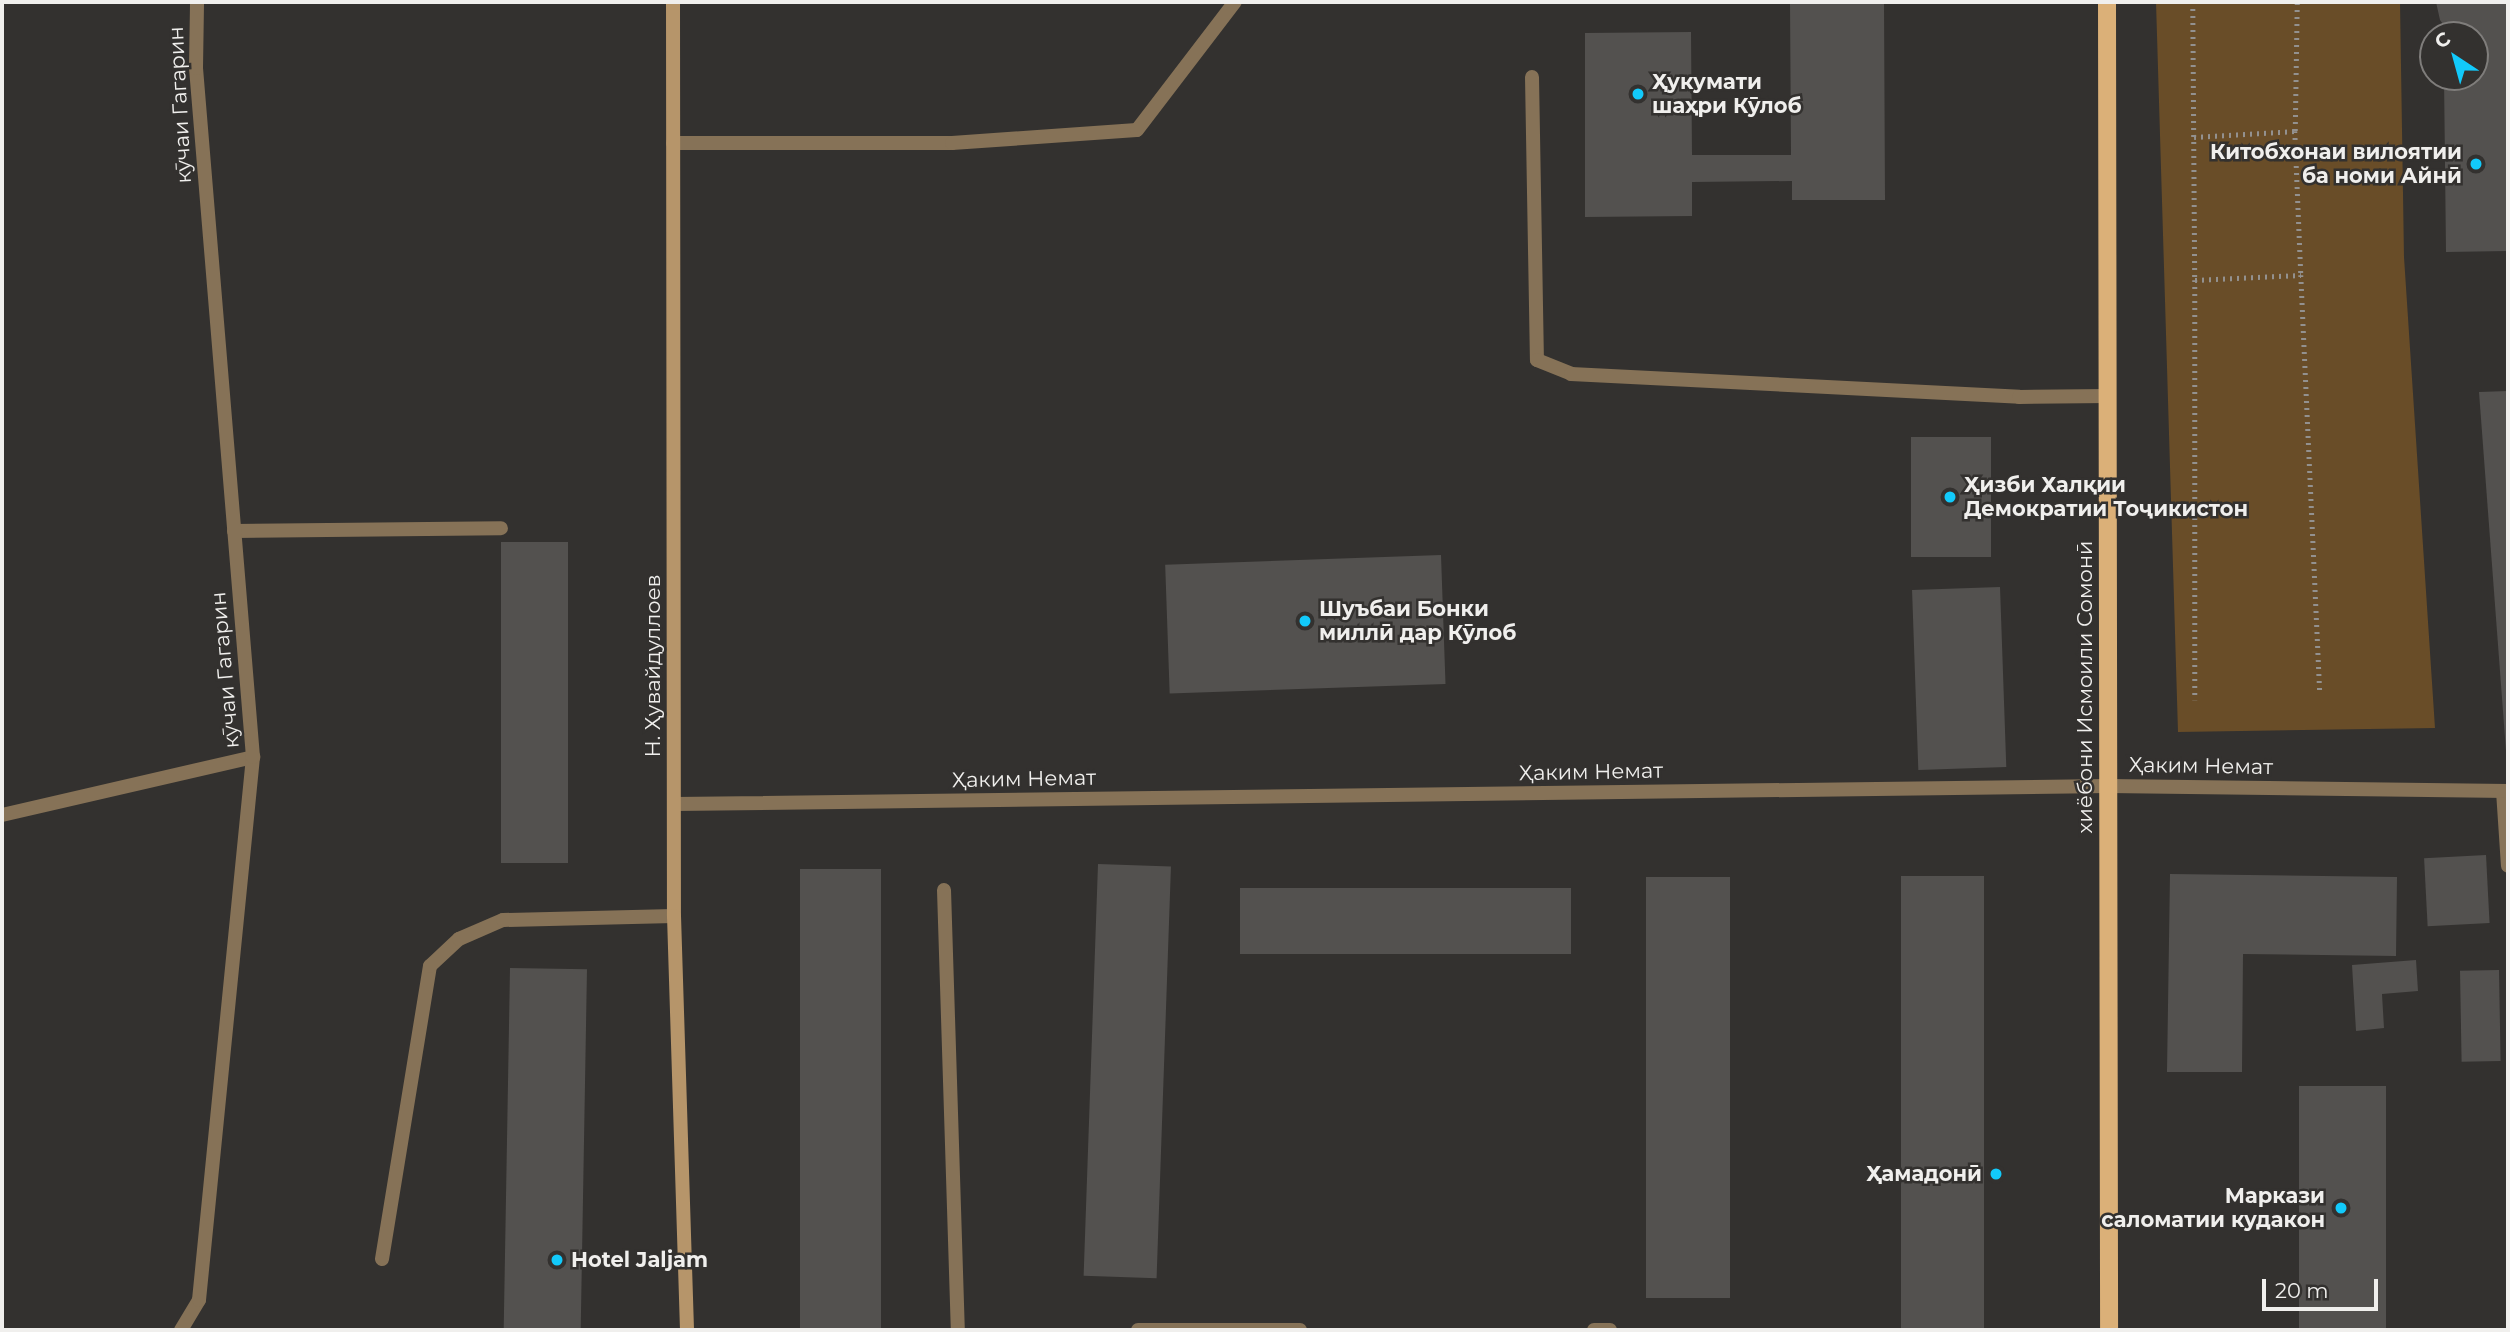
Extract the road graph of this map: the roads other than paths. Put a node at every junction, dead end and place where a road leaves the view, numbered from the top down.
1 (197, 2) edge
2 (673, 2) edge
3 (1235, 2) edge
4 (2107, 2) edge
5 (1532, 78) dead end
6 (673, 143) junction
7 (2108, 396) junction
8 (501, 528) dead end
9 (234, 531) junction
10 (253, 757) junction
11 (2108, 786) junction
12 (2506, 791) edge
13 (675, 804) junction
14 (2, 815) edge
15 (2508, 866) edge
16 (944, 890) dead end
17 (674, 916) junction
18 (382, 1259) dead end
19 (181, 1330) edge
20 (687, 1330) edge
21 (958, 1330) edge
22 (1138, 1330) edge
23 (1300, 1330) edge
24 (1594, 1330) edge
25 (1610, 1330) edge
26 (2109, 1330) edge

1 - 9 street, кӯчаи Гагарин
2 - 6 street, Н. Ҳувайдуллоев
3 - 6 street
4 - 7 main road, хиёбони Исмоили Сомонӣ
5 - 7 street
6 - 13 street, Н. Ҳувайдуллоев
7 - 11 main road, хиёбони Исмоили Сомонӣ
8 - 9 street
9 - 10 street, кӯчаи Гагарин
10 - 14 street
10 - 19 street, кӯчаи Гагарин
11 - 12 street, Ҳаким Немат
11 - 13 street, Ҳаким Немат
11 - 26 main road, хиёбони Исмоили Сомонӣ
12 - 15 street
13 - 17 street, Н. Ҳувайдуллоев
16 - 21 street
17 - 18 street
17 - 20 street, Н. Ҳувайдуллоев
22 - 23 street
24 - 25 street

